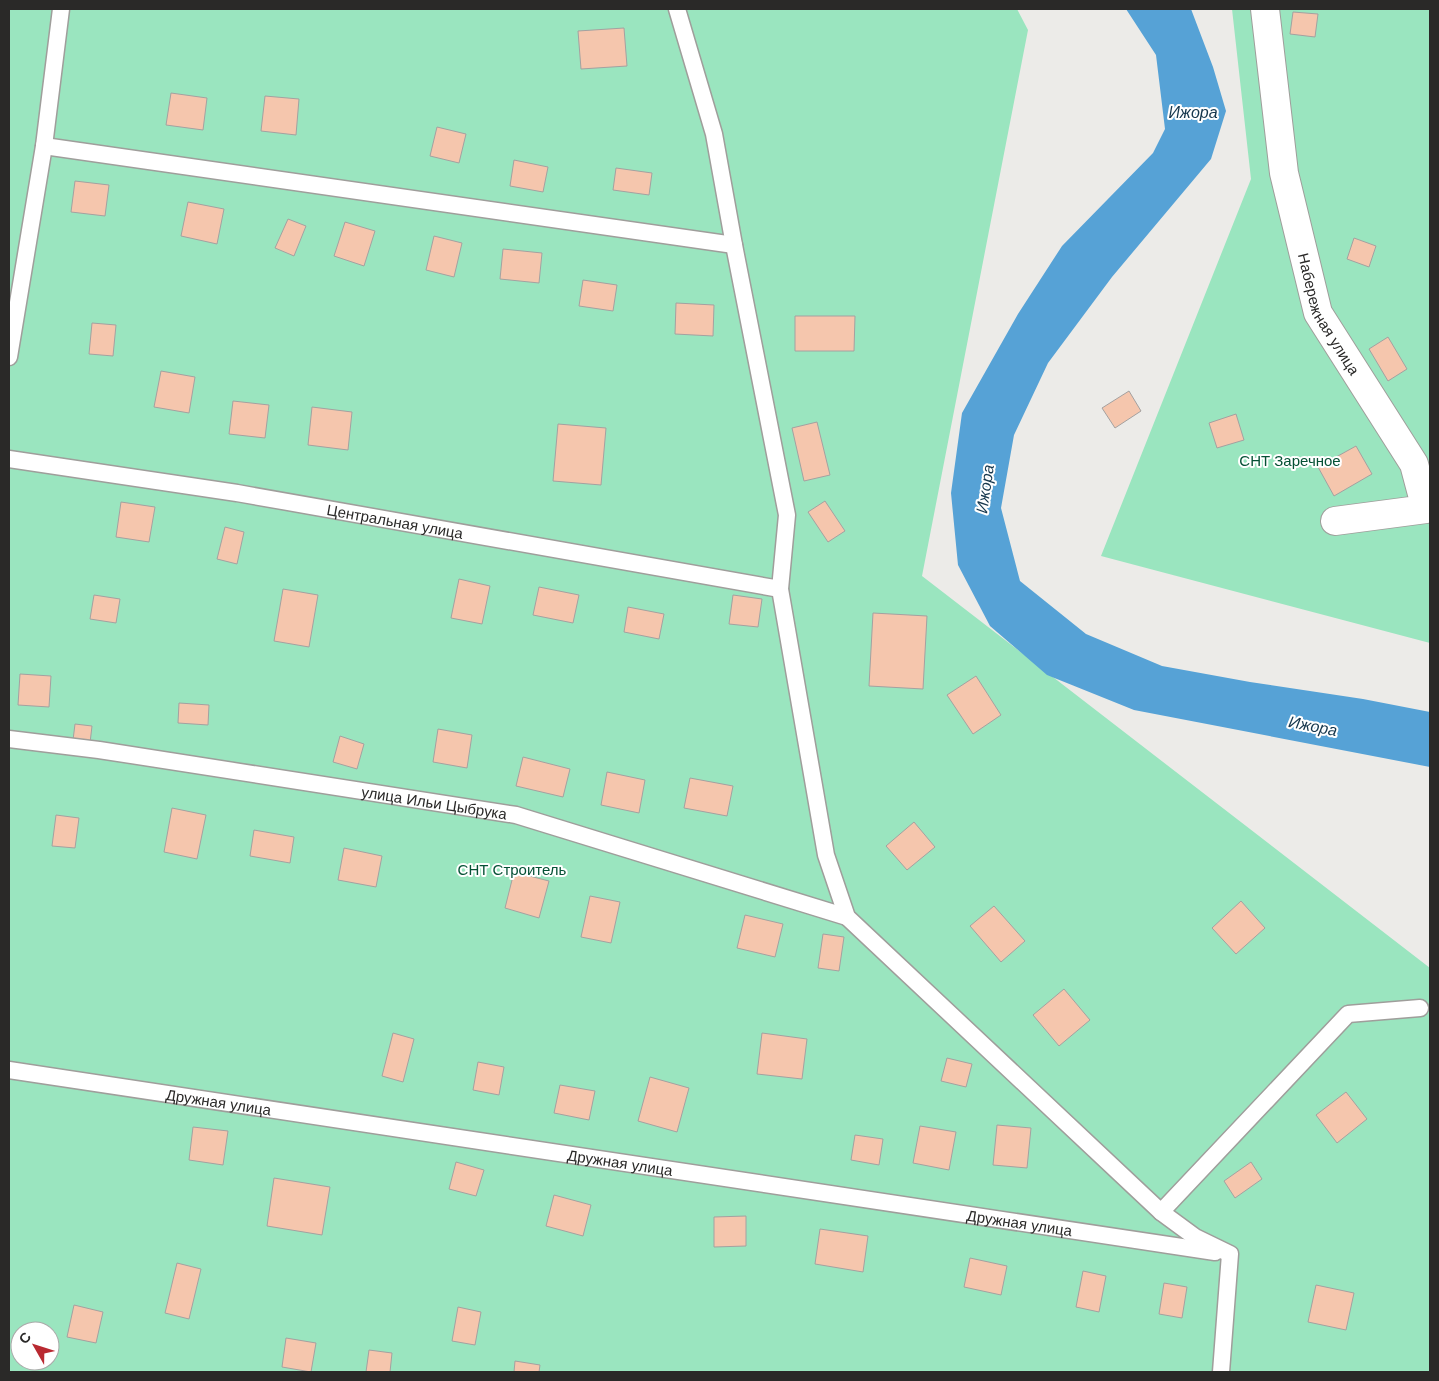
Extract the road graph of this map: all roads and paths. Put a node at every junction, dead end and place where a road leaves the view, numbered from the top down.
1 (61, 9) edge
2 (677, 9) edge
3 (1265, 9) edge
4 (44, 146) junction
5 (734, 245) junction
6 (9, 357) edge
7 (9, 459) edge
8 (1335, 521) dead end
9 (780, 589) junction
10 (9, 739) edge
11 (848, 916) junction
12 (1420, 1008) dead end
13 (9, 1070) edge
14 (1161, 1212) junction
15 (1230, 1254) junction
16 (1221, 1372) edge

1 - 4 lane
2 - 5 lane
3 - 8 street, Набережная улица
4 - 5 lane
4 - 6 lane
5 - 9 lane
7 - 9 lane, Центральная улица
9 - 11 lane
10 - 11 lane, улица Ильи Цыбрука
11 - 14 lane
12 - 14 lane
13 - 15 lane, Дружная улица
14 - 15 lane
15 - 16 lane

